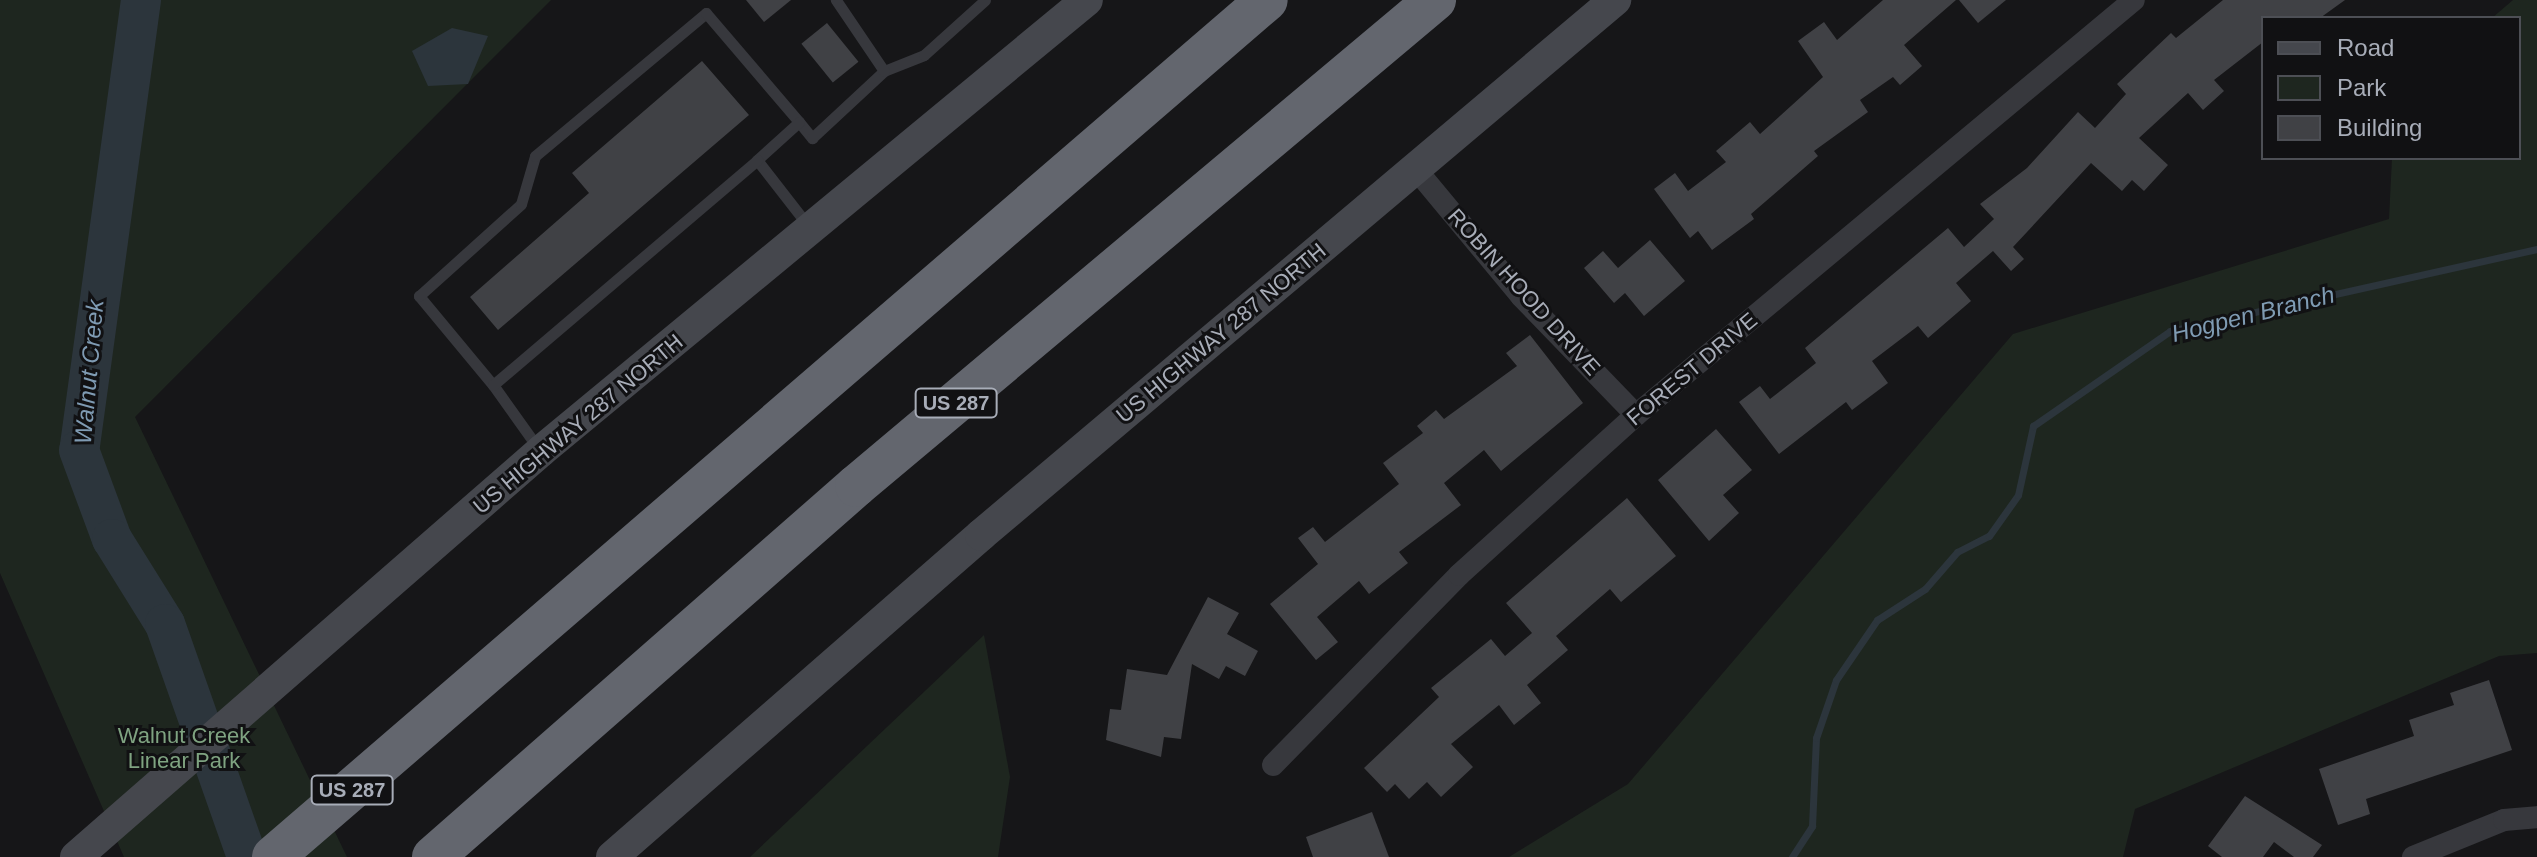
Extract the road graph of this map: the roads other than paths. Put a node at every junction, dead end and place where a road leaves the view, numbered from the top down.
1 (836, 0) edge
2 (985, 0) edge
3 (1267, 0) edge
4 (1435, 0) edge
5 (1615, 0) edge
6 (2134, 0) edge
7 (1080, 2) edge
8 (884, 71) junction
9 (799, 122) junction
10 (757, 160) junction
11 (1414, 167) junction
12 (812, 230) junction
13 (493, 385) junction
14 (1636, 415) junction
15 (541, 451) junction
16 (1273, 765) dead end
17 (2537, 817) edge
18 (80, 854) edge
19 (273, 857) edge
20 (433, 857) edge
21 (612, 857) edge
22 (2413, 857) edge

1 - 8 lane
2 - 8 lane
3 - 19 highway, US 287
4 - 20 highway, US 287
5 - 11 main road, US HIGHWAY 287 NORTH
6 - 14 street, FOREST DRIVE
7 - 12 main road, US HIGHWAY 287 NORTH
8 - 9 lane
9 - 10 lane
9 - 13 lane
10 - 12 lane
10 - 13 lane
11 - 14 street, ROBIN HOOD DRIVE
11 - 21 main road, US HIGHWAY 287 NORTH
12 - 15 main road, US HIGHWAY 287 NORTH
13 - 15 lane
14 - 16 street, FOREST DRIVE
15 - 18 main road, US HIGHWAY 287 NORTH
17 - 22 street

